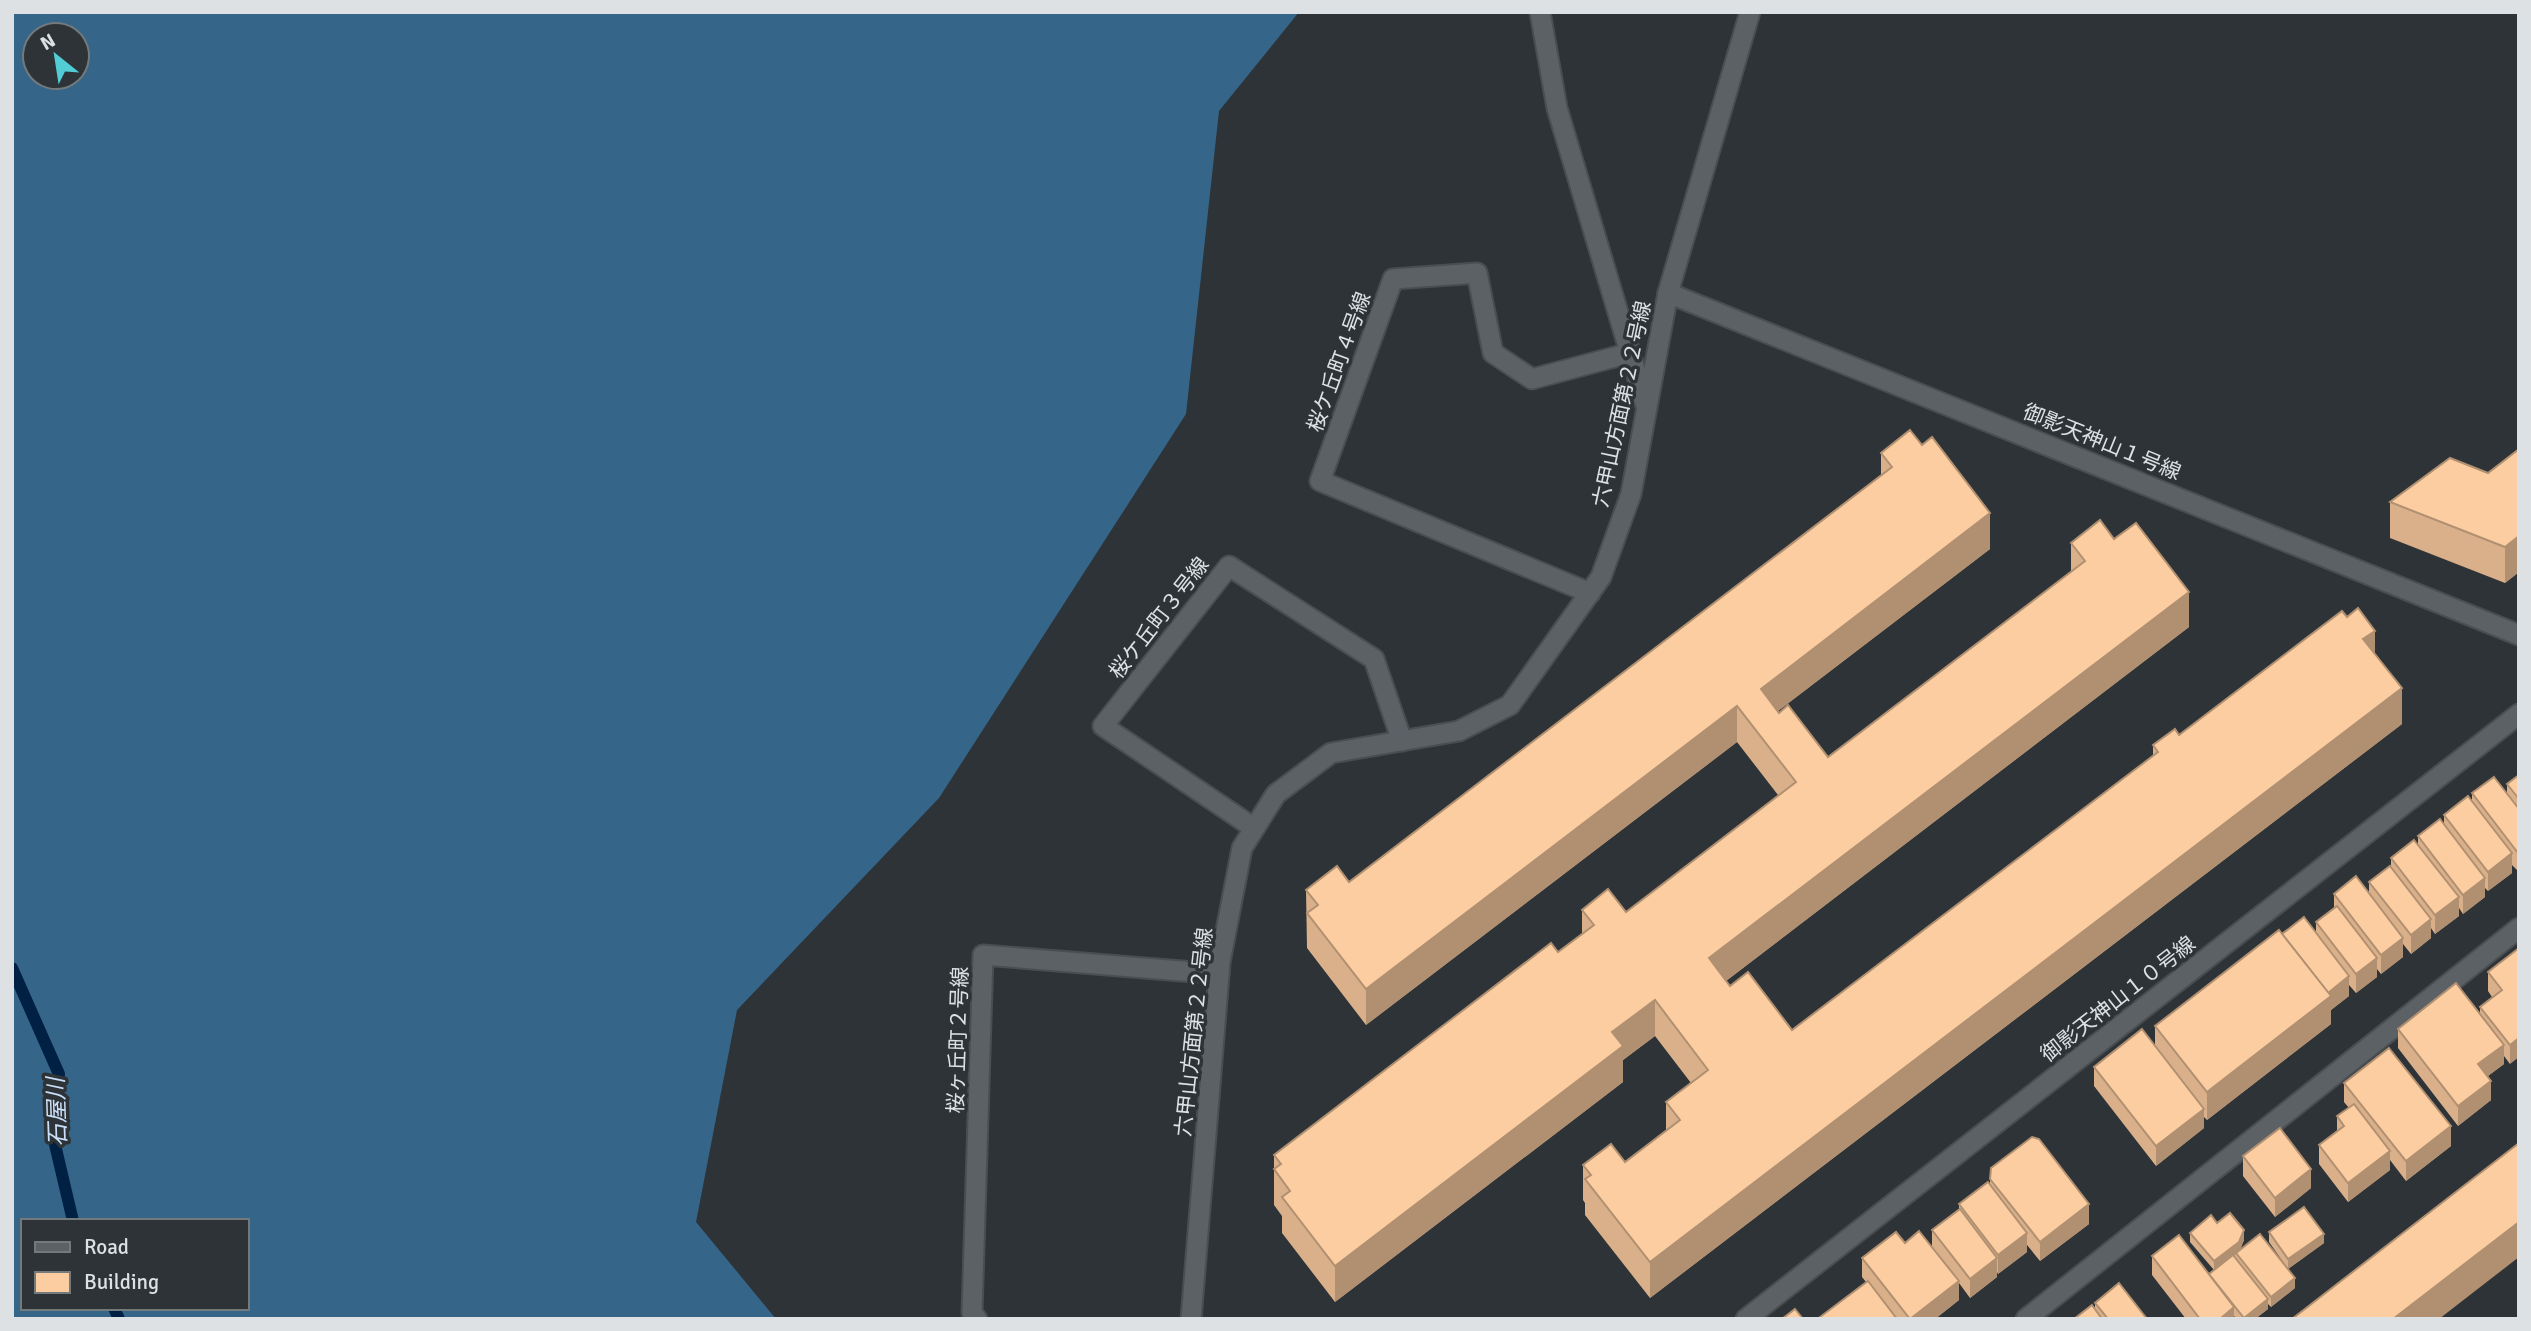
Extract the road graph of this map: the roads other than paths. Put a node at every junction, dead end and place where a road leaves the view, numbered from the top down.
1 (1541, 12) edge
2 (1750, 12) edge
3 (1668, 293) junction
4 (1630, 353) junction
5 (1646, 405) junction
6 (1590, 593) junction
7 (2514, 626) edge
8 (2519, 714) edge
9 (1402, 741) junction
10 (1254, 828) junction
11 (2519, 928) edge
12 (1219, 974) junction
13 (977, 1319) edge
14 (1191, 1319) edge
15 (1746, 1319) edge
16 (2026, 1319) edge

1 - 4 street
2 - 3 street, 六甲山方面第２２号線
3 - 5 street, 六甲山方面第２２号線
3 - 7 street, 御影天神山１号線
4 - 5 street
4 - 6 street, 桜ケ丘町４号線
5 - 6 street, 六甲山方面第２２号線
6 - 9 street, 六甲山方面第２２号線
8 - 15 street, 御影天神山１０号線
9 - 10 street, 六甲山方面第２２号線
9 - 10 street, 桜ケ丘町３号線
10 - 12 street, 六甲山方面第２２号線
11 - 16 street
12 - 13 street, 桜ヶ丘町２号線
12 - 14 street, 六甲山方面第２２号線

